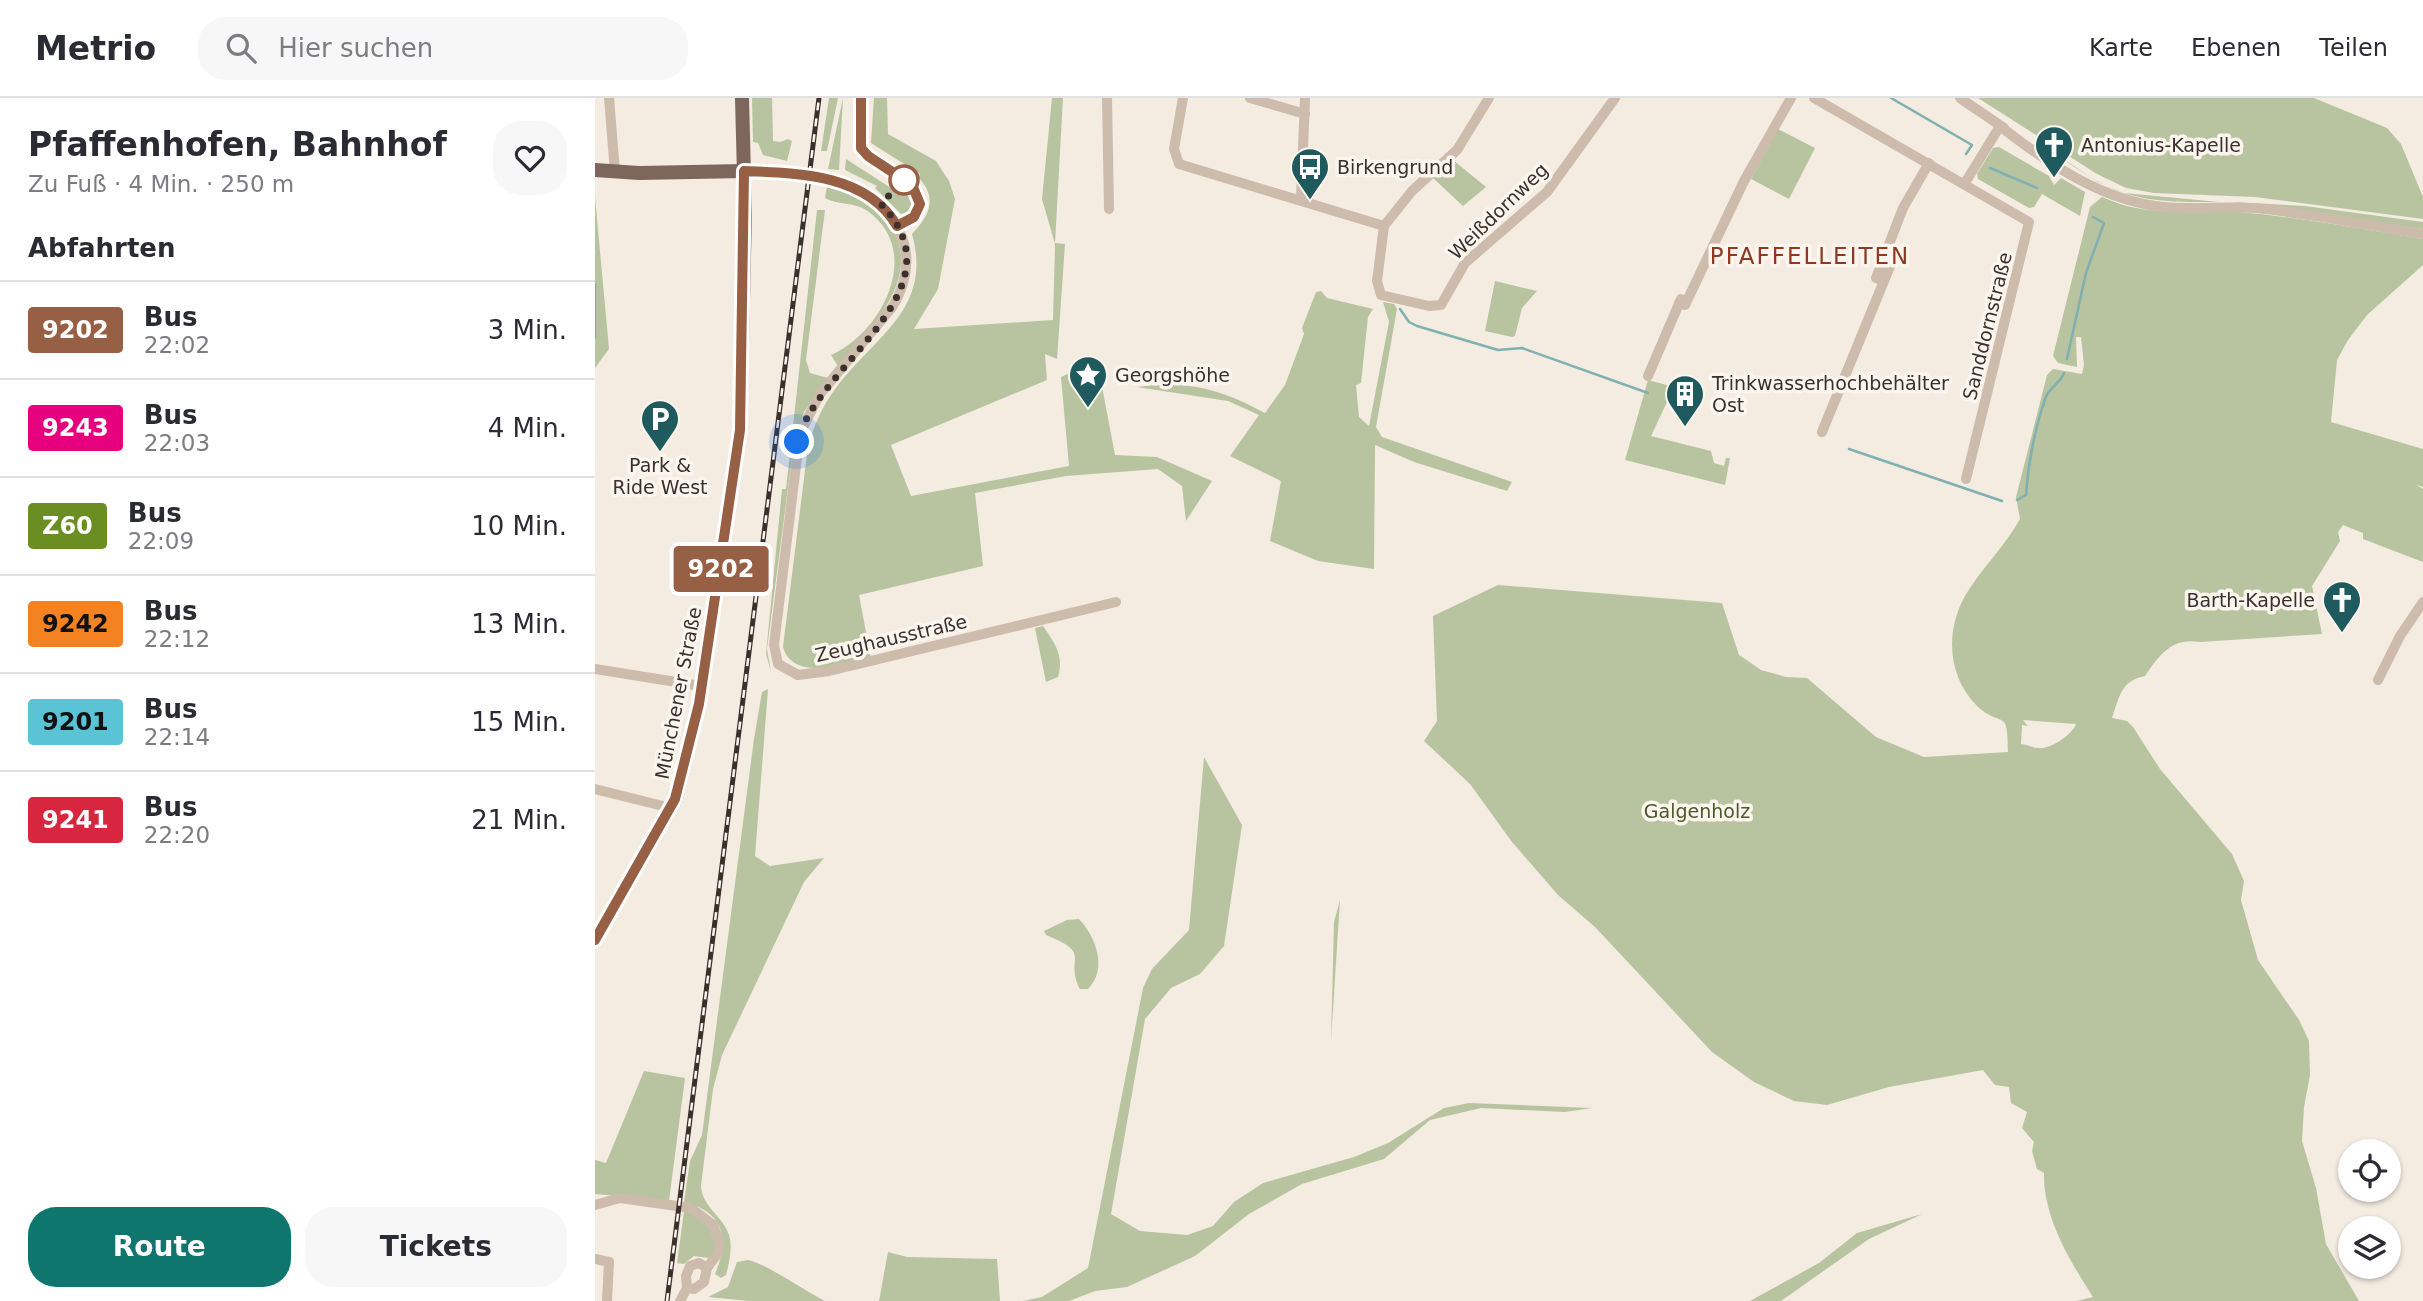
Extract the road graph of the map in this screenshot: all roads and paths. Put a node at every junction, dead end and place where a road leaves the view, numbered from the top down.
1 (609, 98) edge
2 (742, 98) edge
3 (1107, 98) edge
4 (1183, 98) edge
5 (1250, 98) edge
6 (1305, 98) edge
7 (1489, 98) edge
8 (1615, 98) edge
9 (1791, 98) edge
10 (1814, 98) edge
11 (1959, 98) edge
12 (1305, 114) junction
13 (2000, 125) junction
14 (1929, 163) junction
15 (595, 170) edge
16 (744, 171) junction
17 (615, 172) junction
18 (789, 174) tunnel mouth
19 (823, 179) tunnel mouth
20 (1965, 183) junction
21 (1301, 199) junction
22 (1109, 209) dead end
23 (1384, 226) junction
24 (2423, 234) edge
25 (1648, 376) dead end
26 (1822, 432) dead end
27 (1966, 480) dead end
28 (1115, 602) dead end
29 (2423, 602) edge
30 (595, 669) edge
31 (2378, 680) dead end
32 (701, 686) junction
33 (595, 789) edge
34 (671, 808) junction
35 (595, 940) edge
36 (595, 1205) edge
37 (595, 1259) edge
38 (706, 1268) junction
39 (687, 1288) junction
40 (607, 1301) edge
41 (680, 1301) edge

1 - 17 street
2 - 16 main road, Münchener Straße
3 - 22 street
4 - 21 street
5 - 12 street
6 - 12 street
7 - 23 street
8 - 23 street, Weißdornweg
9 - 25 street
10 - 14 street
11 - 13 street
12 - 21 street
13 - 20 street
13 - 24 street
14 - 20 street
14 - 26 street
15 - 17 main road
16 - 17 main road
16 - 18 street
16 - 32 main road, Münchener Straße
19 - 28 street, Zeughausstraße
20 - 27 street, Sanddornstraße
21 - 23 street
29 - 31 street
30 - 32 street
32 - 34 main road, Münchener Straße
33 - 34 street
34 - 35 main road, Münchener Straße
36 - 38 street
37 - 40 street
38 - 39 street
38 - 39 street
39 - 41 street

